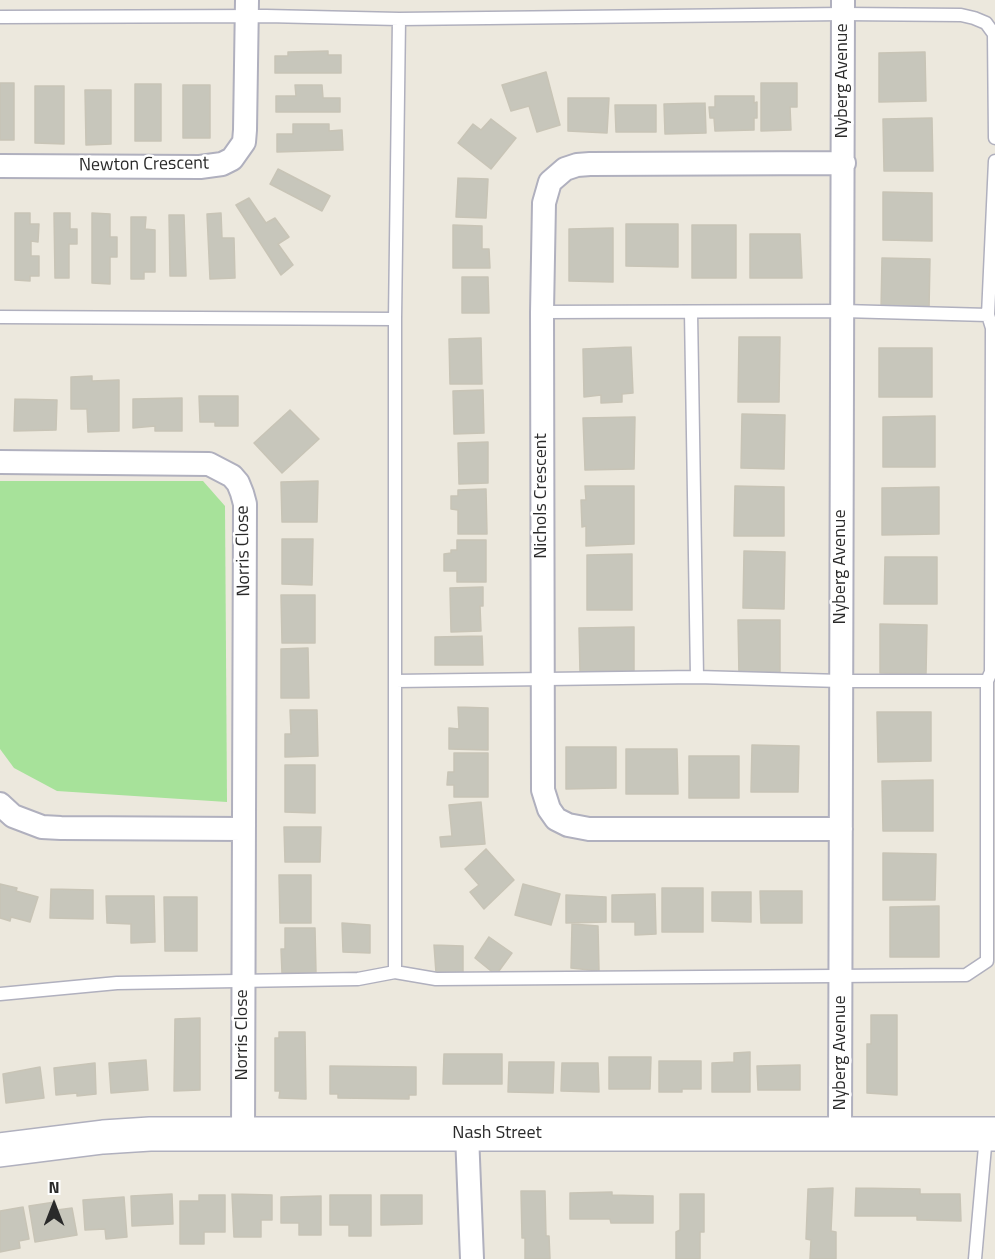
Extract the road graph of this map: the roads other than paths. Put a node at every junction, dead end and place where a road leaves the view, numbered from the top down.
1 (843, 7) edge
2 (247, 8) edge
3 (0, 17) edge
4 (399, 19) junction
5 (995, 138) edge
6 (995, 161) edge
7 (844, 163) junction
8 (0, 166) edge
9 (843, 311) junction
10 (542, 312) junction
11 (691, 312) junction
12 (988, 315) junction
13 (0, 317) edge
14 (395, 319) junction
15 (0, 462) edge
16 (697, 676) junction
17 (543, 678) junction
18 (395, 681) junction
19 (841, 681) junction
20 (987, 681) junction
21 (0, 804) edge
22 (244, 829) junction
23 (841, 829) junction
24 (395, 972) junction
25 (841, 976) junction
26 (243, 979) junction
27 (0, 994) edge
28 (243, 1134) junction
29 (468, 1134) junction
30 (840, 1134) junction
31 (991, 1134) edge
32 (0, 1150) edge
33 (472, 1259) edge
34 (975, 1259) edge

1 - 4 lane
1 - 5 lane
1 - 7 street, Nyberg Avenue
2 - 3 lane
2 - 4 lane
2 - 8 street, Newton Crescent
4 - 14 lane
6 - 12 lane
7 - 9 street, Nyberg Avenue
7 - 10 street, Nichols Crescent
9 - 11 lane
9 - 12 lane
9 - 19 street, Nyberg Avenue
10 - 11 lane
10 - 17 street, Nichols Crescent
11 - 16 lane
12 - 20 lane
13 - 14 lane
14 - 18 lane
15 - 22 street, Norris Close
16 - 17 lane
16 - 19 lane
17 - 18 lane
17 - 23 street, Nichols Crescent
18 - 24 lane
19 - 20 lane
19 - 23 street, Nyberg Avenue
20 - 25 lane
21 - 22 street
22 - 26 street, Norris Close
23 - 25 street, Nyberg Avenue
24 - 25 lane
24 - 26 lane
25 - 30 street, Nyberg Avenue
26 - 27 lane
26 - 28 street, Norris Close
28 - 29 street, Nash Street
28 - 32 street, Nash Street
29 - 30 street, Nash Street
29 - 33 street
30 - 31 street, Nash Street
31 - 34 lane

